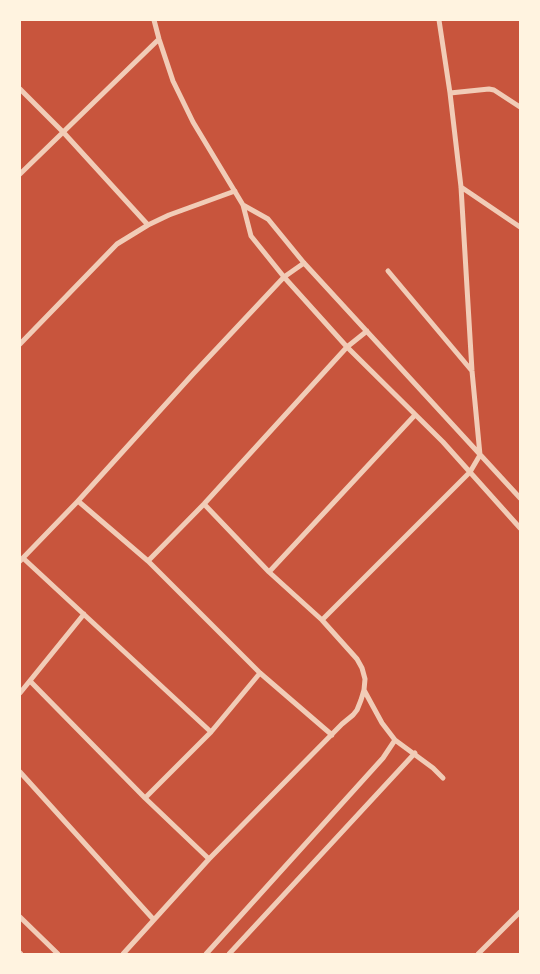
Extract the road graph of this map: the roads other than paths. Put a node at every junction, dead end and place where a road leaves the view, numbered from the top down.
1 (154, 20) edge
2 (439, 20) edge
3 (159, 40) junction
4 (20, 89) edge
5 (450, 93) junction
6 (520, 107) edge
7 (64, 133) junction
8 (20, 174) edge
9 (461, 187) junction
10 (235, 191) junction
11 (243, 205) junction
12 (148, 225) junction
13 (520, 227) edge
14 (304, 263) junction
15 (388, 271) dead end
16 (284, 278) junction
17 (367, 331) junction
18 (20, 344) edge
19 (346, 347) junction
20 (472, 371) junction
21 (415, 415) junction
22 (480, 455) junction
23 (470, 472) junction
24 (520, 498) edge
25 (78, 501) junction
26 (204, 504) junction
27 (520, 528) edge
28 (22, 560) edge
29 (148, 561) junction
30 (269, 572) junction
31 (84, 614) junction
32 (322, 620) junction
33 (260, 673) junction
34 (30, 681) junction
35 (364, 690) junction
36 (20, 692) edge
37 (211, 732) junction
38 (332, 735) junction
39 (395, 740) junction
40 (415, 754) junction
41 (20, 772) edge
42 (443, 778) dead end
43 (145, 798) junction
44 (209, 859) junction
45 (520, 912) edge
46 (20, 917) edge
47 (154, 920) junction
48 (58, 954) edge
49 (123, 954) edge
50 (206, 954) edge
51 (228, 954) edge
52 (478, 954) edge

1 - 3 street
2 - 5 street
3 - 7 street
3 - 10 street
4 - 7 street
5 - 6 street
5 - 9 street
7 - 8 street
7 - 12 street
9 - 13 street
9 - 20 street
10 - 11 street
10 - 12 street
11 - 14 street
11 - 16 street
12 - 18 street
14 - 16 street
14 - 17 street
15 - 20 street
16 - 19 street
16 - 25 street
17 - 19 street
17 - 22 street
19 - 21 street
19 - 26 street
20 - 22 street
21 - 23 street
21 - 30 street
22 - 23 street
22 - 24 street
23 - 27 street
23 - 32 street
25 - 28 street
25 - 29 street
26 - 29 street
26 - 30 street
28 - 31 street
29 - 33 street
30 - 32 street
31 - 34 street
31 - 37 street
32 - 35 street
33 - 37 street
33 - 38 street
34 - 36 street
34 - 43 street
35 - 38 street
35 - 39 street
37 - 43 street
38 - 44 street
39 - 40 street
39 - 50 street
40 - 42 street
40 - 51 street
41 - 47 street
43 - 44 street
44 - 47 street
45 - 52 street
46 - 48 street
47 - 49 street

